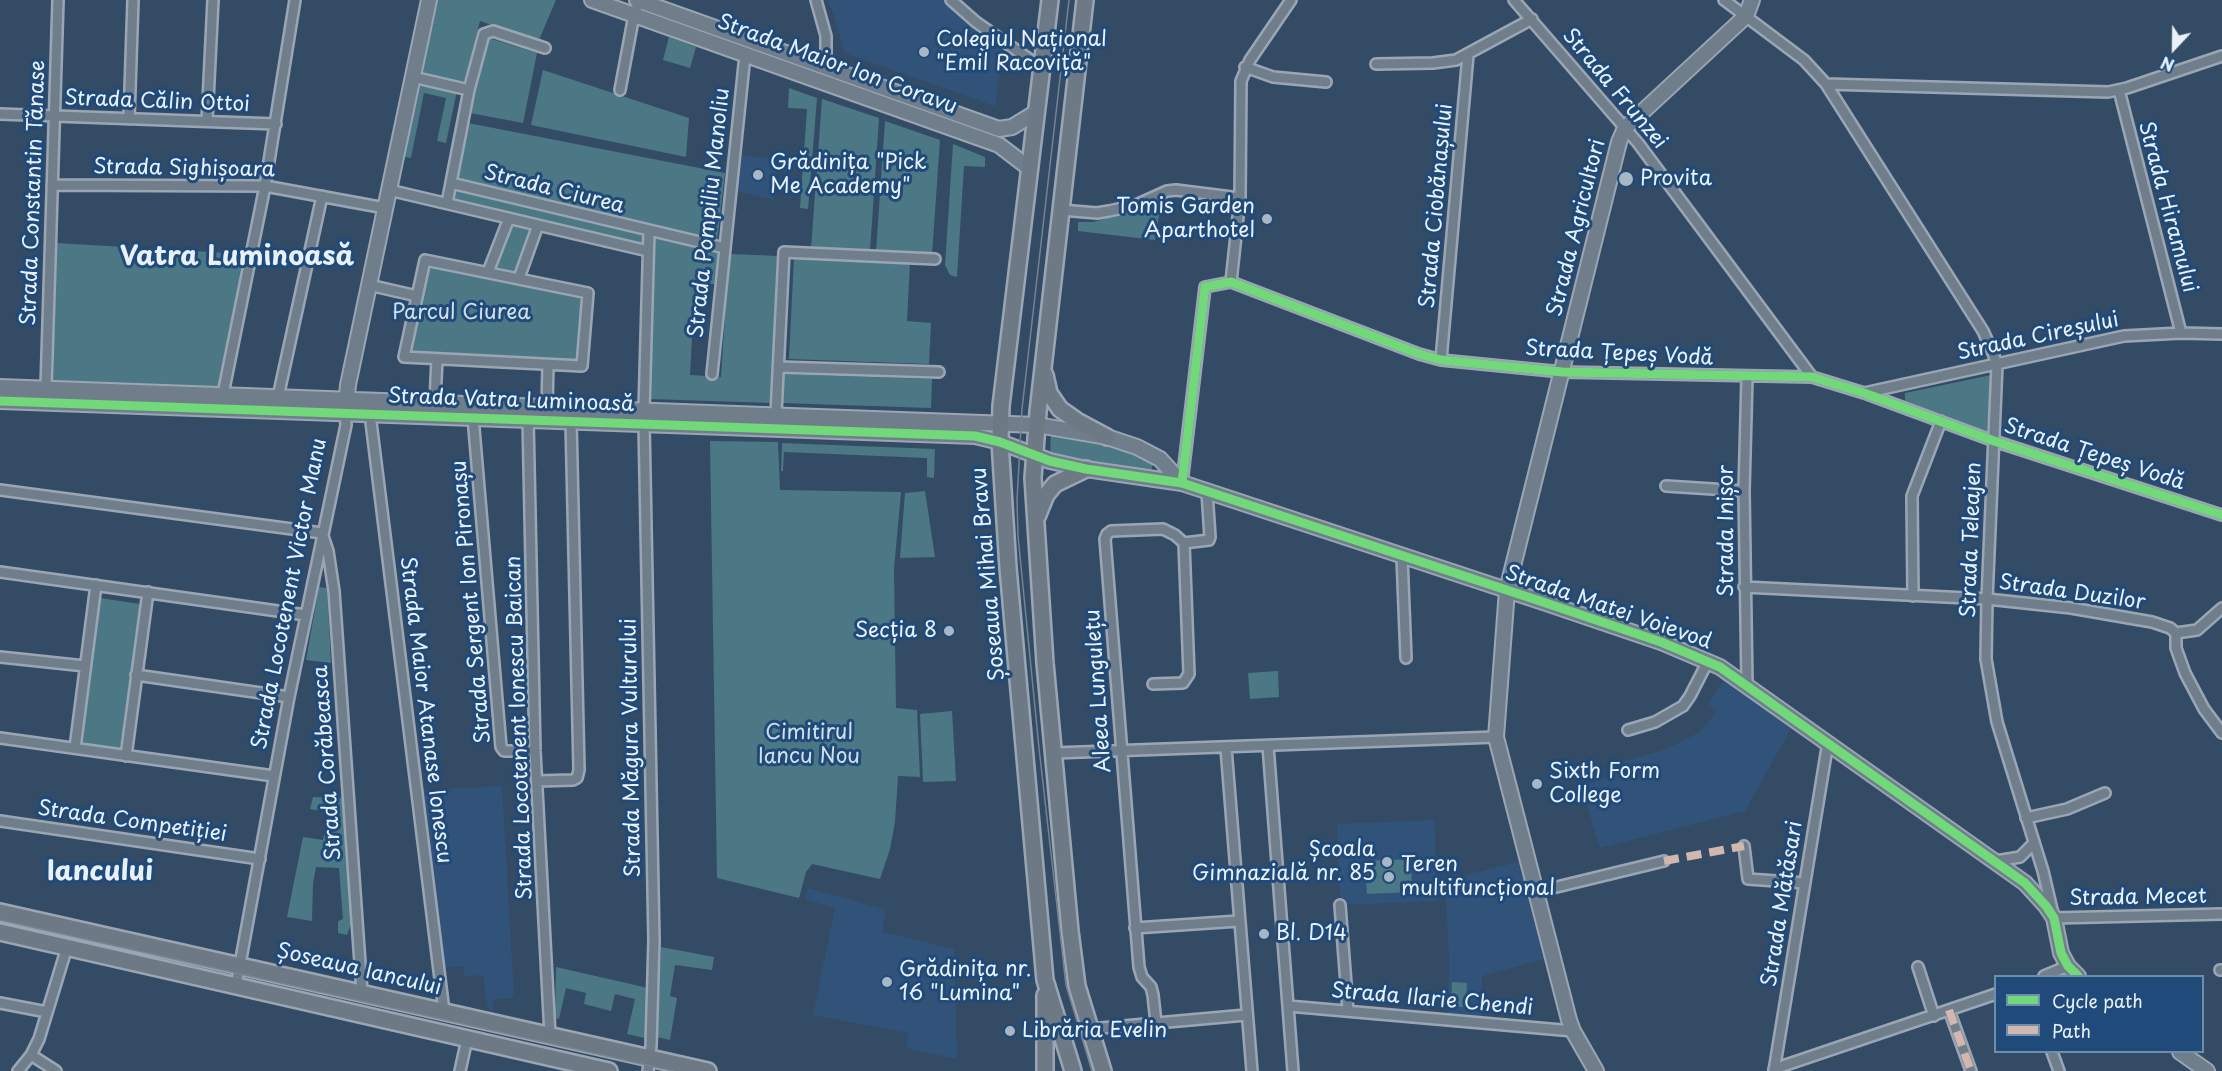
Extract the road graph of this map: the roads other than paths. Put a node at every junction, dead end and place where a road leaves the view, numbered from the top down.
1 (58, 0) edge
2 (133, 0) edge
3 (213, 0) edge
4 (295, 0) edge
5 (429, 0) edge
6 (592, 0) edge
7 (638, 0) edge
8 (816, 0) edge
9 (951, 0) edge
10 (1050, 0) edge
11 (1086, 0) edge
12 (1291, 0) edge
13 (1514, 0) edge
14 (1724, 0) edge
15 (1752, 0) edge
16 (634, 15) junction
17 (1746, 16) junction
18 (1532, 19) junction
19 (749, 40) junction
20 (544, 48) dead end
21 (745, 54) junction
22 (1468, 55) junction
23 (2222, 56) edge
24 (1376, 64) dead end
25 (826, 68) junction
26 (1042, 68) junction
27 (1245, 68) junction
28 (413, 77) junction
29 (821, 82) junction
30 (1326, 82) dead end
31 (1826, 84) junction
32 (469, 90) junction
33 (620, 90) dead end
34 (2118, 90) junction
35 (1035, 113) junction
36 (0, 114) edge
37 (54, 116) junction
38 (129, 119) junction
39 (207, 121) junction
40 (276, 124) junction
41 (1625, 128) junction
42 (1029, 168) junction
43 (450, 183) junction
44 (52, 185) junction
45 (265, 186) junction
46 (389, 189) junction
47 (322, 196) junction
48 (1240, 198) junction
49 (447, 203) junction
50 (385, 208) junction
51 (1061, 210) junction
52 (509, 218) junction
53 (538, 225) junction
54 (649, 231) junction
55 (724, 248) junction
56 (648, 251) junction
57 (935, 259) dead end
58 (488, 272) junction
59 (519, 278) junction
60 (1231, 282) junction
61 (369, 285) junction
62 (417, 296) junction
63 (2181, 333) junction
64 (2222, 334) edge
65 (437, 359) junction
66 (1441, 360) junction
67 (548, 365) junction
68 (1997, 365) junction
69 (1043, 366) junction
70 (778, 367) junction
71 (939, 372) dead end
72 (1562, 372) junction
73 (712, 374) dead end
74 (1747, 377) junction
75 (1812, 377) junction
76 (0, 387) edge
77 (46, 388) junction
78 (1864, 393) junction
79 (223, 394) junction
80 (278, 397) junction
81 (0, 401) edge
82 (435, 402) junction
83 (346, 406) junction
84 (547, 406) junction
85 (370, 414) junction
86 (776, 414) junction
87 (473, 417) junction
88 (644, 417) junction
89 (528, 419) junction
90 (571, 421) junction
91 (1941, 421) junction
92 (1000, 423) junction
93 (1021, 424) joint
94 (1037, 425) junction
95 (1107, 437) junction
96 (1000, 441) junction
97 (1994, 441) junction
98 (1019, 450) joint
99 (1034, 456) junction
100 (1086, 469) junction
101 (1182, 483) junction
102 (1666, 486) dead end
103 (0, 490) edge
104 (1744, 491) junction
105 (1207, 492) junction
106 (2222, 515) edge
107 (1035, 523) junction
108 (322, 533) junction
109 (1184, 543) junction
110 (1402, 557) junction
111 (0, 572) edge
112 (96, 585) junction
113 (1744, 587) junction
114 (1507, 591) junction
115 (147, 592) junction
116 (1913, 596) junction
117 (1987, 599) junction
118 (2222, 608) edge
119 (306, 615) junction
120 (2176, 633) junction
121 (0, 657) edge
122 (1406, 657) dead end
123 (1708, 661) junction
124 (85, 666) junction
125 (136, 675) junction
126 (1153, 684) dead end
127 (1747, 684) junction
128 (289, 697) junction
129 (1628, 730) dead end
130 (2222, 733) edge
131 (1496, 737) junction
132 (0, 738) edge
133 (1828, 742) junction
134 (1268, 746) junction
135 (75, 748) junction
136 (1227, 748) junction
137 (535, 751) junction
138 (1122, 751) junction
139 (1054, 753) junction
140 (126, 756) junction
141 (274, 776) junction
142 (537, 781) junction
143 (2105, 793) dead end
144 (2026, 818) junction
145 (0, 821) edge
146 (2034, 843) junction
147 (1744, 846) dead end
148 (260, 859) junction
149 (1664, 861) dead end
150 (1996, 861) junction
151 (1805, 883) junction
152 (1536, 892) junction
153 (1340, 905) dead end
154 (0, 912) edge
155 (2222, 914) edge
156 (2054, 918) junction
157 (1239, 921) junction
158 (1136, 928) junction
159 (0, 932) edge
160 (67, 947) junction
161 (240, 965) junction
162 (2068, 966) junction
163 (1918, 968) dead end
164 (2046, 975) edge
165 (2077, 975) edge
166 (1045, 980) junction
167 (236, 986) junction
168 (362, 993) junction
169 (1994, 994) edge
170 (0, 1003) edge
171 (1288, 1006) junction
172 (1348, 1010) junction
173 (1949, 1010) junction
174 (444, 1011) junction
175 (47, 1012) junction
176 (1246, 1015) junction
177 (1934, 1016) junction
178 (1156, 1023) junction
179 (1090, 1029) junction
180 (1573, 1031) junction
181 (550, 1035) junction
182 (467, 1039) junction
183 (2052, 1053) edge
184 (2181, 1053) edge
185 (31, 1055) junction
186 (649, 1064) edge
187 (1774, 1070) edge
188 (18, 1071) edge
189 (56, 1071) edge
190 (460, 1071) edge
191 (609, 1071) edge
192 (708, 1071) edge
193 (1045, 1071) edge
194 (1073, 1071) edge
195 (1103, 1071) edge
196 (1252, 1071) edge
197 (1293, 1071) edge
198 (1596, 1071) edge
199 (1971, 1071) edge
200 (2060, 1071) edge
201 (2206, 1071) edge

1 - 37 street, Strada Constantin Tănase
2 - 38 street
3 - 39 street
4 - 40 street
5 - 28 street, Strada Locotenent Victor Manu
6 - 16 street, Strada Maior Ion Coravu
7 - 16 street
7 - 19 street, Strada Maior Ion Coravu
8 - 25 street
9 - 26 street
10 - 26 main road, Șoseaua Mihai Bravu
11 - 51 main road
12 - 27 street
13 - 18 street, Strada Frunzei
14 - 17 street, Strada Teleajen
15 - 17 street, Strada Agricultori
16 - 21 street, Strada Maior Ion Coravu
16 - 33 street
17 - 31 street, Strada Teleajen
17 - 41 street, Strada Agricultori
18 - 22 street
18 - 41 street, Strada Frunzei
19 - 21 street
19 - 25 street, Strada Maior Ion Coravu
20 - 32 street
21 - 29 street, Strada Maior Ion Coravu
21 - 55 street, Strada Pompiliu Manoliu
22 - 24 street
22 - 66 street, Strada Ciobănașului
23 - 34 street
25 - 29 street
25 - 35 street, Strada Maior Ion Coravu
26 - 35 main road, Șoseaua Mihai Bravu
27 - 30 street
27 - 48 street
28 - 32 street
28 - 46 street, Strada Locotenent Victor Manu
29 - 42 street, Strada Maior Ion Coravu
31 - 34 street
31 - 68 street, Strada Teleajen
32 - 43 street
34 - 63 street, Strada Hiramului
35 - 42 main road, Șoseaua Mihai Bravu
36 - 37 street, Strada Călin Ottoi
37 - 38 street, Strada Călin Ottoi
37 - 44 street, Strada Constantin Tănase
38 - 39 street, Strada Călin Ottoi
39 - 40 street, Strada Călin Ottoi
40 - 45 street
41 - 72 street, Strada Agricultori
41 - 75 street, Strada Frunzei
42 - 92 main road, Șoseaua Mihai Bravu
43 - 49 street
43 - 54 street, Strada Ciurea
44 - 45 street, Strada Sighișoara
44 - 77 street, Strada Constantin Tănase
45 - 47 street, Strada Sighișoara
45 - 79 street
46 - 49 street, Strada Ciurea
46 - 50 street, Strada Locotenent Victor Manu
47 - 50 street, Strada Sighișoara
47 - 80 street
48 - 51 street
48 - 60 street
49 - 52 street, Strada Ciurea
50 - 61 street, Strada Locotenent Victor Manu
51 - 69 main road
52 - 53 street, Strada Ciurea
52 - 58 street, Strada Ciurea
53 - 56 street, Strada Ciurea
53 - 59 street, Strada Ciurea
54 - 55 street, Strada Ciurea
54 - 56 street, Strada Ciurea
55 - 73 street, Strada Pompiliu Manoliu
56 - 88 street, Strada Ciurea
57 - 70 street
58 - 59 street
58 - 62 street
59 - 67 street
60 - 66 street, Strada Țepeș Vodă
60 - 101 street
61 - 62 street
61 - 83 street, Strada Locotenent Victor Manu
62 - 65 street
63 - 64 street, Strada Cireșului
63 - 68 street, Strada Cireșului
65 - 67 street
65 - 82 street
66 - 72 street, Strada Țepeș Vodă
67 - 84 street
68 - 78 street, Strada Cireșului
68 - 97 street, Strada Teleajen
69 - 94 main road
69 - 95 main road
70 - 71 street
70 - 86 street
72 - 74 street, Strada Țepeș Vodă
72 - 114 street, Strada Agricultori
74 - 75 street, Strada Țepeș Vodă
74 - 104 street, Strada Inișor
75 - 78 street, Strada Țepeș Vodă
76 - 77 street, Strada Vatra Luminoasă
77 - 79 street, Strada Vatra Luminoasă
78 - 91 street, Strada Țepeș Vodă
79 - 80 street, Strada Vatra Luminoasă
80 - 83 street, Strada Vatra Luminoasă
81 - 83 street, Strada Vatra Luminoasă
82 - 83 street, Strada Vatra Luminoasă
82 - 84 street, Strada Vatra Luminoasă
83 - 85 street, Strada Vatra Luminoasă
83 - 108 street, Strada Locotenent Victor Manu
84 - 88 street, Strada Vatra Luminoasă
85 - 87 street, Strada Vatra Luminoasă
85 - 174 street, Strada Maior Atanase Ionescu
86 - 88 street, Strada Vatra Luminoasă
86 - 92 street, Strada Vatra Luminoasă
87 - 89 street, Strada Vatra Luminoasă
87 - 137 street, Strada Sergent Ion Pironașu
88 - 90 street, Strada Vatra Luminoasă
88 - 96 street, Strada Vatra Luminoasă
88 - 186 street, Strada Măgura Vulturului
89 - 90 street, Strada Vatra Luminoasă
89 - 137 street, Strada Locotenent Ionescu Baican
90 - 142 street
91 - 97 street, Strada Țepeș Vodă
91 - 116 street
92 - 93 street, Strada Vatra Luminoasă
92 - 96 main road, Șoseaua Mihai Bravu
93 - 94 street, Strada Matei Voievod
94 - 95 street, Strada Matei Voievod
94 - 99 main road
95 - 101 street, Strada Matei Voievod
96 - 98 street, Strada Vatra Luminoasă
96 - 166 main road, Șoseaua Mihai Bravu
97 - 106 street, Strada Țepeș Vodă
97 - 117 street, Strada Teleajen
98 - 99 street, Strada Matei Voievod
99 - 100 street, Strada Matei Voievod
99 - 107 main road
100 - 101 street, Strada Matei Voievod
100 - 107 main road
101 - 105 street, Strada Matei Voievod
102 - 104 street
103 - 108 street
104 - 113 street, Strada Inișor
105 - 109 street
105 - 110 street, Strada Matei Voievod
107 - 139 main road
108 - 119 street, Strada Locotenent Victor Manu
108 - 168 street, Strada Corăbeasca
109 - 126 street
109 - 138 street, Aleea Lungulețu
110 - 114 street, Strada Matei Voievod
110 - 122 street
111 - 112 street
112 - 115 street
112 - 124 street
113 - 116 street, Strada Duzilor
113 - 127 street, Strada Inișor
114 - 123 street, Strada Matei Voievod
114 - 131 street, Strada Agricultori
115 - 119 street
115 - 125 street
116 - 117 street, Strada Duzilor
117 - 120 street, Strada Duzilor
117 - 144 street, Strada Teleajen
118 - 120 street
119 - 128 street, Strada Locotenent Victor Manu
120 - 130 street
121 - 124 street
123 - 127 street, Strada Matei Voievod
123 - 129 street
124 - 135 street
125 - 128 street
125 - 140 street
127 - 133 street, Strada Matei Voievod
128 - 141 street, Strada Locotenent Victor Manu
131 - 134 street
131 - 152 street, Strada Agricultori
132 - 135 street
133 - 150 street, Strada Matei Voievod
133 - 151 street, Strada Mătăsari
134 - 136 street
134 - 171 street
135 - 140 street
136 - 138 street
136 - 157 street
137 - 142 street, Strada Locotenent Ionescu Baican
138 - 139 street
138 - 158 street, Aleea Lungulețu
139 - 179 main road
140 - 141 street
141 - 148 street, Strada Locotenent Victor Manu
142 - 181 street, Strada Locotenent Ionescu Baican
143 - 144 street
144 - 146 street, Strada Teleajen
145 - 148 street, Strada Competiției
146 - 150 street
146 - 156 street, Strada Teleajen
147 - 151 street
148 - 161 street, Strada Locotenent Victor Manu
149 - 152 street
150 - 156 street, Strada Matei Voievod
151 - 187 street, Strada Mătăsari
152 - 180 street, Strada Agricultori
153 - 172 street
154 - 161 main road, Șoseaua Iancului
155 - 156 street, Strada Mecet
156 - 162 street, Strada Matei Voievod
157 - 158 street
157 - 176 street
158 - 178 street, Aleea Lungulețu
159 - 160 main road, Șoseaua Iancului
160 - 167 main road, Șoseaua Iancului
160 - 175 street
161 - 167 street, Strada Locotenent Victor Manu
161 - 168 main road, Șoseaua Iancului
162 - 164 street
162 - 165 street, Strada Matei Voievod
163 - 177 street
166 - 193 main road
166 - 194 main road, Șoseaua Mihai Bravu
167 - 182 main road, Șoseaua Iancului
168 - 174 main road, Șoseaua Iancului
169 - 173 street
170 - 175 street
171 - 172 street, Strada Ilarie Chendi
171 - 197 street
172 - 180 street, Strada Ilarie Chendi
173 - 177 street
173 - 199 street
174 - 181 main road, Șoseaua Iancului
175 - 185 street
176 - 178 street
176 - 196 street
177 - 187 street
178 - 179 street
179 - 195 main road
180 - 198 street, Strada Agricultori
181 - 186 main road, Șoseaua Iancului
182 - 190 street
182 - 191 main road, Șoseaua Iancului
183 - 200 street
184 - 201 street
185 - 188 street
185 - 189 street
186 - 192 main road, Șoseaua Iancului

